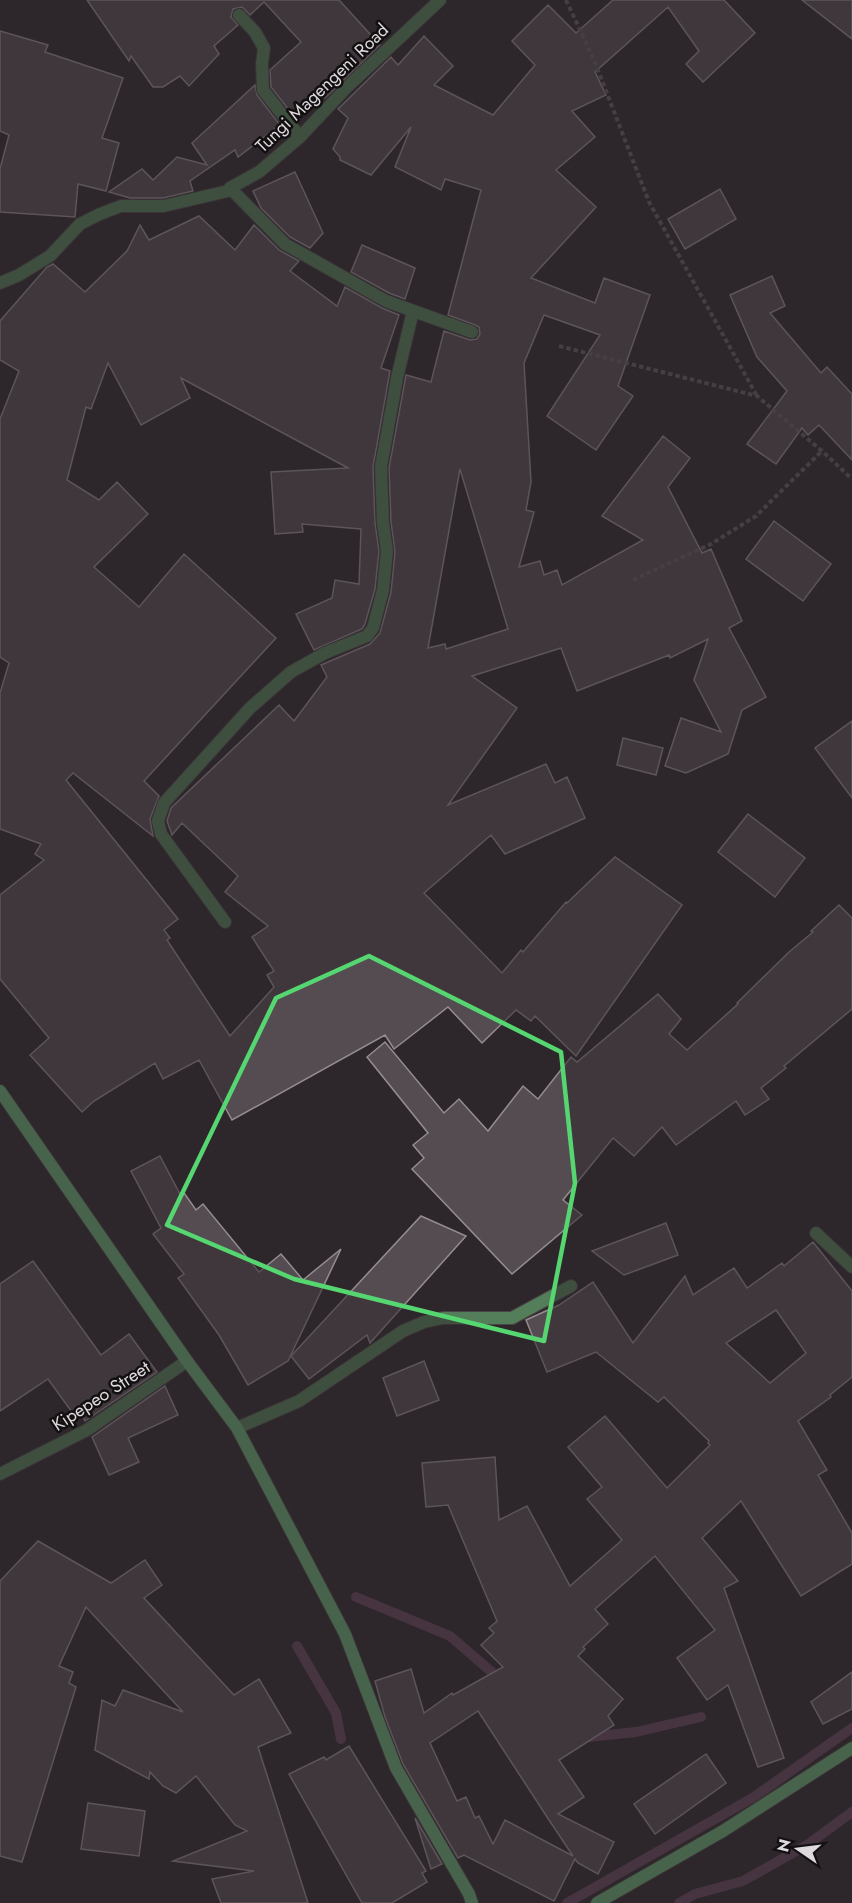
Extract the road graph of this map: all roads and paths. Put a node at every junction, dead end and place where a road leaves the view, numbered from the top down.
1 (440, 0) edge
2 (566, 0) edge
3 (239, 15) dead end
4 (300, 137) junction
5 (232, 190) junction
6 (0, 283) edge
7 (413, 311) junction
8 (472, 332) dead end
9 (559, 346) dead end
10 (757, 396) junction
11 (822, 451) junction
12 (852, 479) edge
13 (633, 580) dead end
14 (225, 922) dead end
15 (0, 1091) edge
16 (816, 1233) dead end
17 (852, 1267) edge
18 (571, 1286) dead end
19 (187, 1360) junction
20 (237, 1428) junction
21 (0, 1474) edge
22 (852, 1748) edge
23 (472, 1903) edge
24 (597, 1903) edge

1 - 4 street, Tungi Magengeni Road
2 - 10 path
3 - 4 street
4 - 5 street, Tungi Magengeni Road
5 - 6 street, Tungi Magengeni Road
5 - 7 street
7 - 8 street
7 - 14 street
9 - 10 path
10 - 11 path
11 - 12 path
11 - 13 path
15 - 19 street
16 - 17 street
18 - 20 street
19 - 20 street
19 - 21 street, Kipepeo Street
20 - 23 street
22 - 24 street

